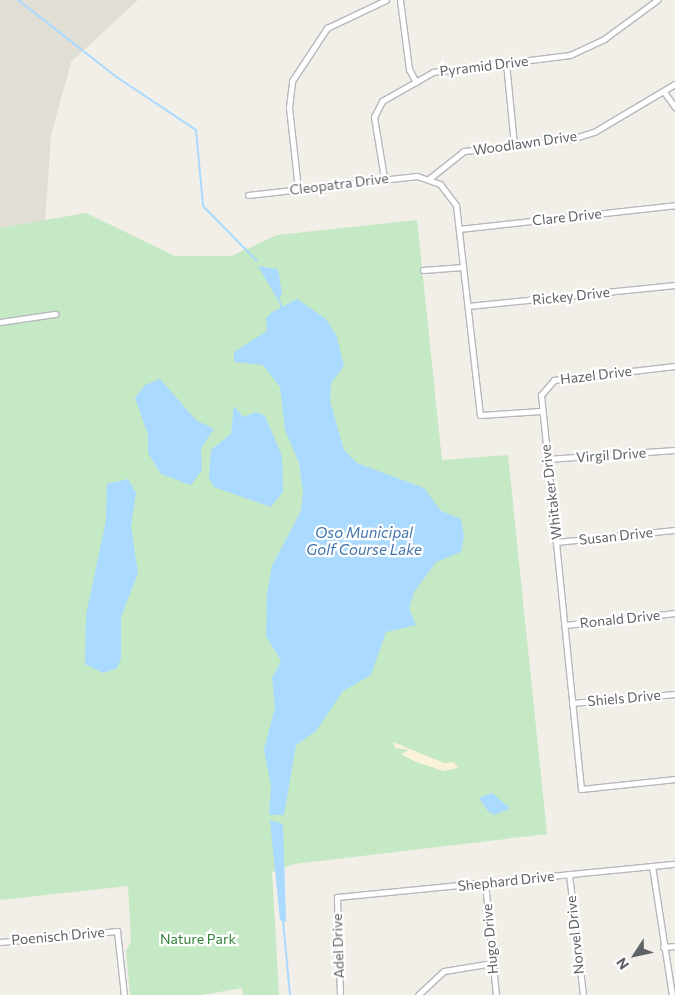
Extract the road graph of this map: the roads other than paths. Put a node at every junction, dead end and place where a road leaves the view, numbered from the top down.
1 (386, 0) edge
2 (400, 0) edge
3 (657, 0) edge
4 (506, 63) junction
5 (416, 82) junction
6 (675, 84) edge
7 (664, 92) junction
8 (675, 107) edge
9 (514, 144) junction
10 (384, 178) junction
11 (430, 178) junction
12 (298, 189) junction
13 (248, 195) dead end
14 (675, 205) edge
15 (460, 229) junction
16 (463, 266) junction
17 (423, 270) dead end
18 (675, 285) edge
19 (468, 306) junction
20 (55, 314) dead end
21 (0, 322) edge
22 (675, 366) edge
23 (541, 411) junction
24 (675, 450) edge
25 (547, 459) junction
26 (675, 530) edge
27 (556, 542) junction
28 (675, 613) edge
29 (566, 625) junction
30 (675, 694) edge
31 (572, 703) junction
32 (675, 779) edge
33 (675, 864) edge
34 (652, 866) junction
35 (568, 874) junction
36 (485, 883) junction
37 (336, 897) joint
38 (0, 942) edge
39 (675, 946) edge
40 (664, 947) junction
41 (492, 963) junction
42 (124, 995) edge
43 (340, 995) edge
44 (418, 995) edge
45 (496, 995) edge
46 (583, 995) edge
47 (672, 995) edge

1 - 12 street
2 - 5 street
3 - 4 street, Pyramid Drive
4 - 5 street, Pyramid Drive
4 - 9 street
5 - 10 street, Pyramid Drive
6 - 7 street, Woodlawn Drive
7 - 8 street
7 - 9 street, Woodlawn Drive
9 - 11 street, Woodlawn Drive
10 - 11 street, Cleopatra Drive
10 - 12 street, Cleopatra Drive
11 - 15 street
12 - 13 street, Cleopatra Drive
14 - 15 street, Clare Drive
15 - 16 street
16 - 17 street
16 - 19 street
18 - 19 street, Rickey Drive
19 - 23 street
20 - 21 street
22 - 23 street, Hazel Drive
23 - 25 street, Whitaker Drive
24 - 25 street, Virgil Drive
25 - 27 street, Whitaker Drive
26 - 27 street, Susan Drive
27 - 29 street, Whitaker Drive
28 - 29 street, Ronald Drive
29 - 31 street, Whitaker Drive
30 - 31 street, Shiels Drive
31 - 32 street, Whitaker Drive
33 - 34 street, Shephard Drive
34 - 35 street, Shephard Drive
34 - 40 street
35 - 36 street, Shephard Drive
35 - 46 street, Norvel Drive
36 - 37 street, Shephard Drive
36 - 41 street, Hugo Drive
37 - 43 street, Adel Drive
38 - 42 street, Poenisch Drive
39 - 40 street
40 - 47 street
41 - 44 street
41 - 45 street, Hugo Drive

